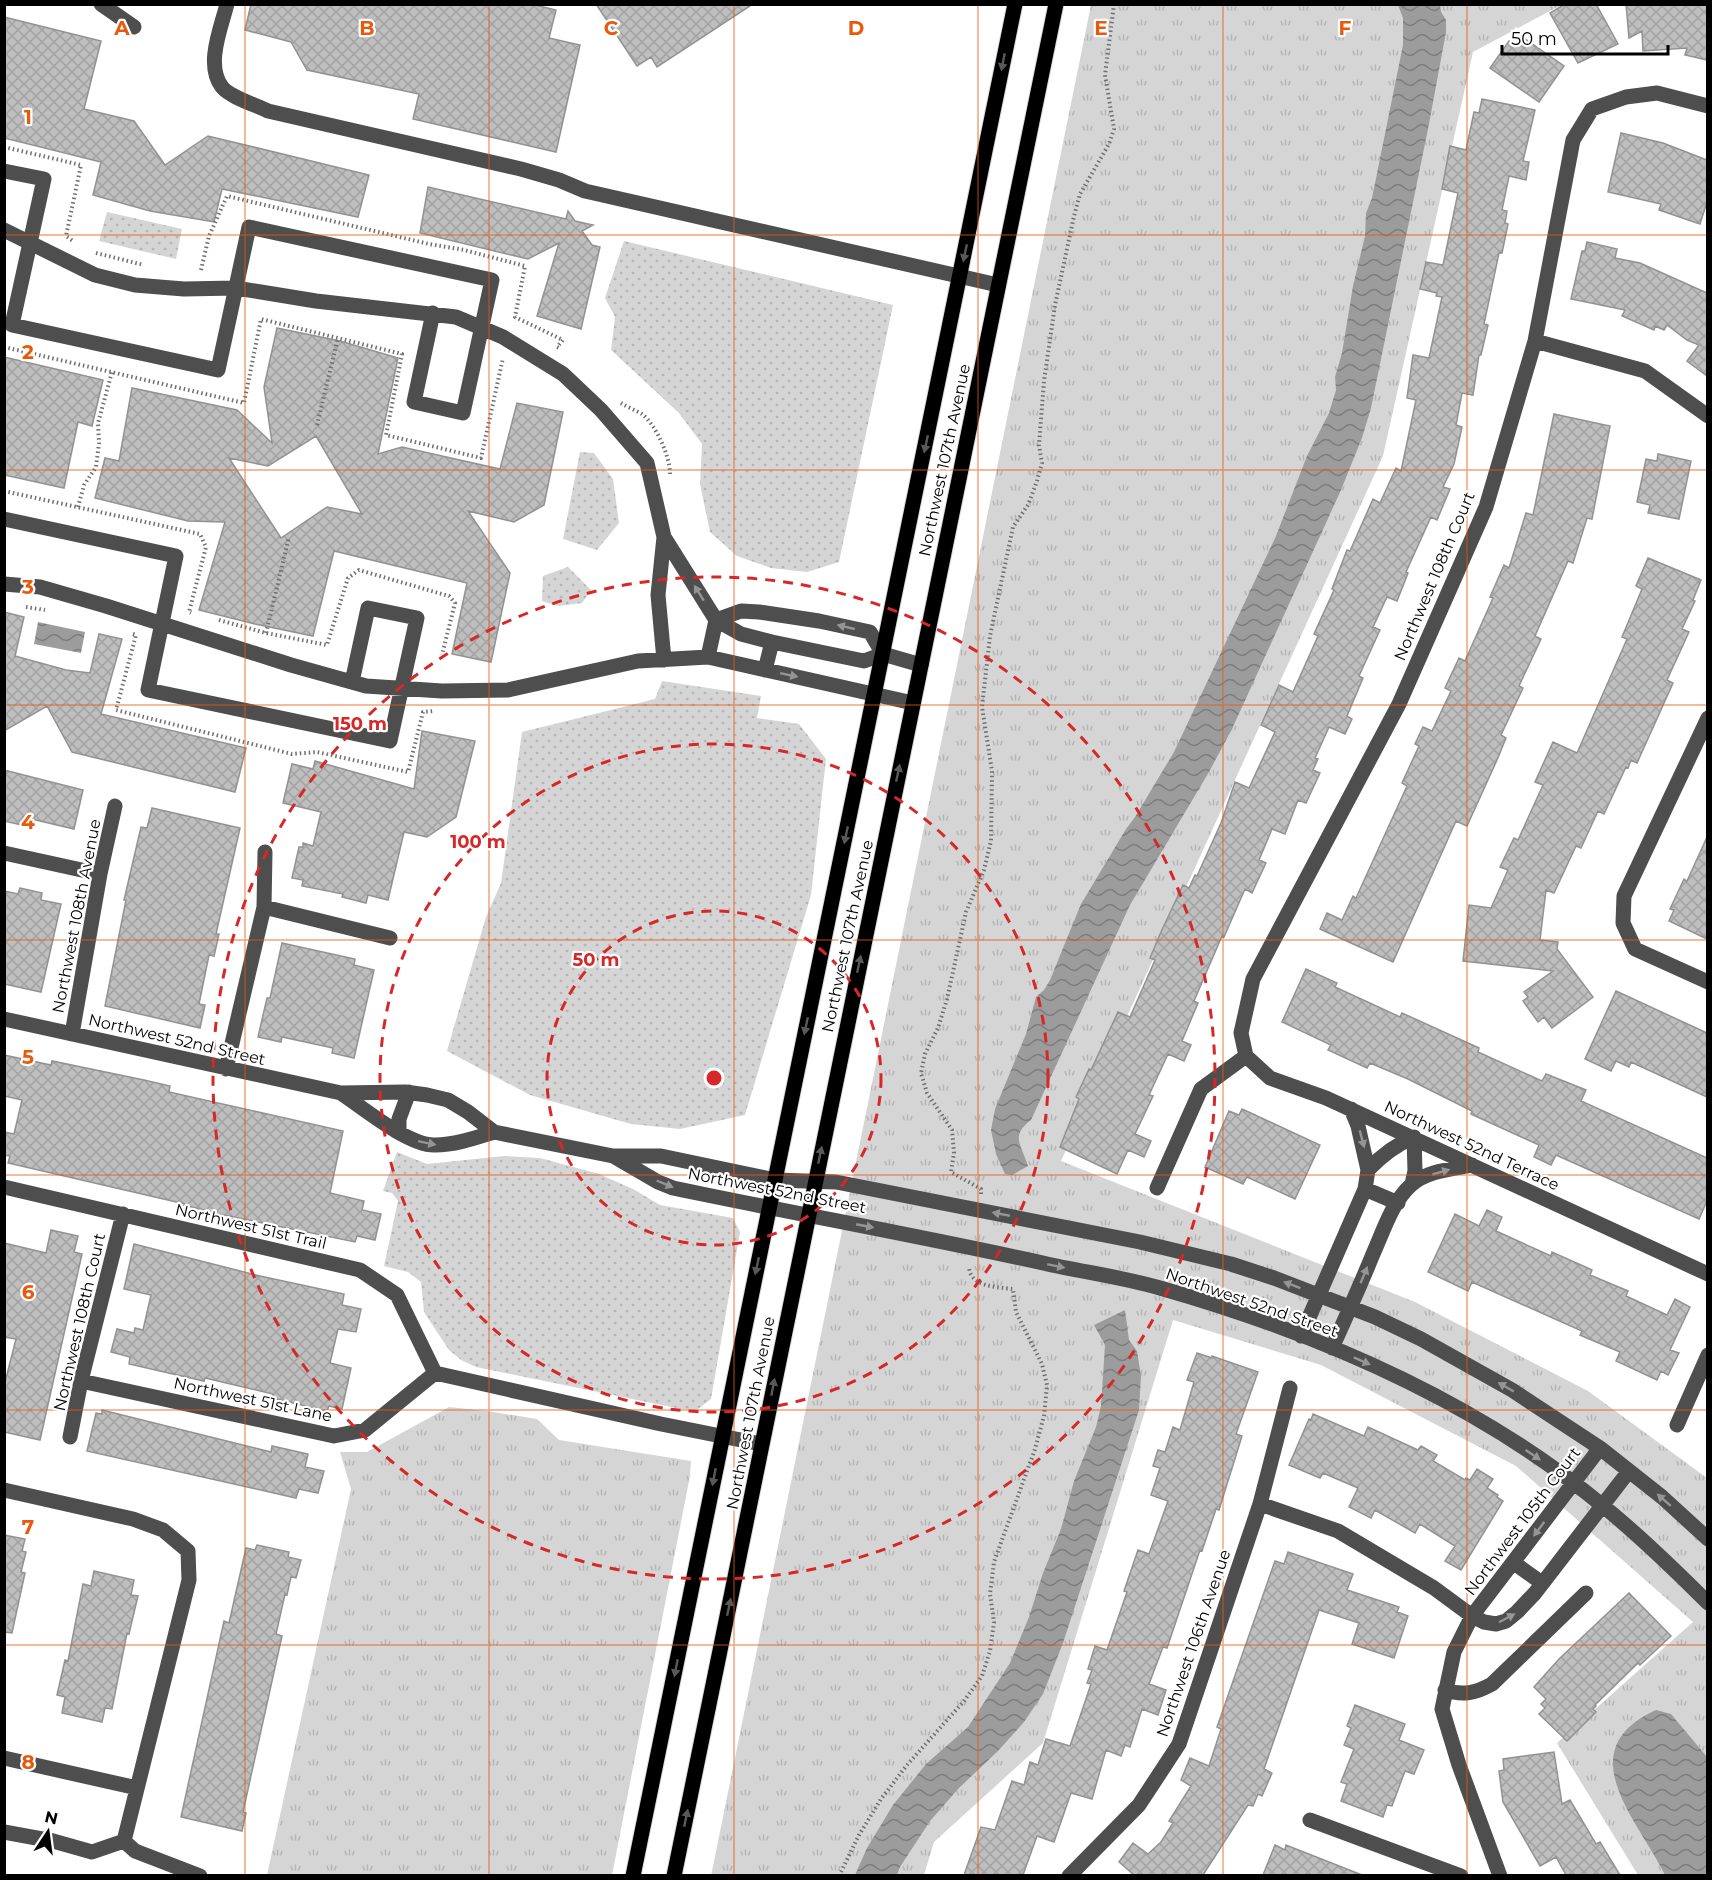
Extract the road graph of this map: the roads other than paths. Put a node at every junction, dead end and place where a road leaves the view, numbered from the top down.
1 (101, 4) edge
2 (227, 4) edge
3 (1015, 4) edge
4 (1056, 4) edge
5 (134, 27) dead end
6 (1707, 106) edge
7 (4, 171) edge
8 (4, 230) edge
9 (30, 242) junction
10 (960, 277) junction
11 (998, 285) junction
12 (236, 288) junction
13 (433, 314) junction
14 (482, 327) junction
15 (1535, 341) junction
16 (1707, 416) edge
17 (4, 519) edge
18 (664, 537) junction
19 (4, 584) edge
20 (716, 620) junction
21 (162, 624) junction
22 (772, 642) junction
23 (883, 654) junction
24 (708, 657) junction
25 (664, 660) junction
26 (921, 665) junction
27 (765, 670) junction
28 (352, 682) junction
29 (402, 688) junction
30 (874, 695) junction
31 (913, 703) junction
32 (1707, 718) edge
33 (115, 806) dead end
34 (265, 852) dead end
35 (4, 853) edge
36 (100, 874) junction
37 (264, 907) junction
38 (390, 938) dead end
39 (1707, 982) edge
40 (4, 1019) edge
41 (72, 1034) junction
42 (1246, 1056) junction
43 (226, 1069) junction
44 (409, 1092) junction
45 (341, 1093) junction
46 (1351, 1109) junction
47 (399, 1131) junction
48 (494, 1132) junction
49 (1414, 1137) junction
50 (613, 1156) junction
51 (1472, 1165) junction
52 (1368, 1170) junction
53 (775, 1180) junction
54 (815, 1181) junction
55 (1412, 1184) junction
56 (4, 1187) edge
57 (1157, 1188) dead end
58 (1365, 1189) junction
59 (1398, 1203) junction
60 (769, 1208) junction
61 (123, 1214) junction
62 (808, 1214) junction
63 (1707, 1275) edge
64 (1318, 1295) junction
65 (1350, 1308) junction
66 (1301, 1336) junction
67 (1332, 1348) junction
68 (1707, 1355) edge
69 (435, 1373) junction
70 (81, 1381) junction
71 (1290, 1388) dead end
72 (1677, 1425) dead end
73 (70, 1437) dead end
74 (723, 1437) junction
75 (761, 1444) junction
76 (1600, 1448) junction
77 (1629, 1471) junction
78 (1573, 1484) junction
79 (4, 1490) edge
80 (1260, 1504) junction
81 (1602, 1505) junction
82 (1707, 1539) edge
83 (1514, 1563) junction
84 (1542, 1584) junction
85 (1586, 1593) dead end
86 (1707, 1604) edge
87 (1472, 1616) junction
88 (1445, 1690) junction
89 (4, 1758) edge
90 (137, 1788) junction
91 (1310, 1820) dead end
92 (4, 1832) edge
93 (124, 1841) junction
94 (200, 1875) edge
95 (633, 1875) edge
96 (674, 1875) edge
97 (1069, 1875) edge
98 (1461, 1875) edge
99 (1500, 1875) edge

1 - 5 street
2 - 10 street
3 -> 10 main road, Northwest 107th Avenue
4 - 11 main road, Northwest 107th Avenue
6 - 15 street, Northwest 108th Court
7 - 9 street
8 - 9 street
9 - 12 street
9 - 12 street
10 - 11 street
10 -> 23 main road, Northwest 107th Avenue
11 - 26 main road, Northwest 107th Avenue
12 - 13 street
12 - 14 street
13 - 14 street
13 - 14 street
14 - 18 street
15 - 16 street
15 - 42 street, Northwest 108th Court
17 - 21 street
20 -> 18 street
18 - 25 street
19 - 21 street
20 - 22 street
23 -> 20 street
20 - 24 street
21 - 28 street
21 - 29 street
22 - 23 street
22 - 27 street
23 - 26 street
23 - 30 main road, Northwest 107th Avenue
24 - 25 street
24 - 27 street
25 - 29 street
26 - 31 main road, Northwest 107th Avenue
27 -> 30 street
28 - 29 street
28 - 29 street
30 - 31 street
30 -> 53 main road, Northwest 107th Avenue
54 -> 31 main road, Northwest 107th Avenue
32 - 39 street
33 - 36 street, Northwest 108th Avenue
34 - 37 street
35 - 36 street
36 - 41 street, Northwest 108th Avenue
37 - 38 street
37 - 43 street
40 - 41 street, Northwest 52nd Street
41 - 43 street, Northwest 52nd Street
42 - 46 street, Northwest 52nd Terrace
42 - 57 street
43 - 45 street, Northwest 52nd Street
44 - 45 street, Northwest 52nd Street
44 - 47 street
44 - 48 street, Northwest 52nd Street
45 - 47 street, Northwest 52nd Street
46 - 49 street, Northwest 52nd Terrace
46 -> 52 street
47 -> 48 street, Northwest 52nd Street
48 - 50 street, Northwest 52nd Street
49 - 51 street, Northwest 52nd Terrace
49 - 52 street
49 - 55 street
50 - 53 street, Northwest 52nd Street
50 -> 60 street, Northwest 52nd Street
55 -> 51 street
51 - 63 street, Northwest 52nd Terrace
52 - 58 street
53 - 54 street, Northwest 52nd Street
53 - 60 main road, Northwest 107th Avenue
54 - 62 main road, Northwest 107th Avenue
64 -> 54 street, Northwest 52nd Street
55 - 59 street
56 - 61 street, Northwest 51st Trail
58 - 59 street
58 - 64 street
65 -> 59 street
60 - 62 street, Northwest 52nd Street
60 -> 74 main road, Northwest 107th Avenue
61 - 69 street, Northwest 51st Trail
61 - 70 street, Northwest 108th Court
62 -> 66 street, Northwest 52nd Street
75 -> 62 main road, Northwest 107th Avenue
64 - 65 street, Northwest 52nd Street
64 - 66 street
65 - 67 street
76 -> 65 street, Northwest 52nd Street
66 - 67 street, Northwest 52nd Street
67 -> 78 street, Northwest 52nd Street
68 - 72 street
69 - 70 street, Northwest 51st Lane
69 - 74 street
70 - 73 street, Northwest 108th Court
71 - 80 street, Northwest 106th Avenue
74 - 75 street
74 -> 95 main road, Northwest 107th Avenue
96 -> 75 main road, Northwest 107th Avenue
76 - 77 street, Northwest 52nd Street
76 - 78 street, Northwest 105th Court
77 - 81 street, Northwest 105th Court
82 -> 77 street, Northwest 52nd Street
78 - 81 street, Northwest 52nd Street
78 -> 83 street, Northwest 105th Court
79 - 90 street
80 - 87 street
80 - 97 street, Northwest 106th Avenue
81 - 84 street, Northwest 105th Court
81 - 86 street, Northwest 52nd Street
83 - 84 street
83 - 87 street, Northwest 105th Court
87 -> 84 street, Northwest 105th Court
85 - 88 street
87 - 88 street, Northwest 105th Court
88 - 99 street, Northwest 105th Court
89 - 90 street
90 - 93 street
91 - 98 street
92 - 93 street
93 - 94 street

